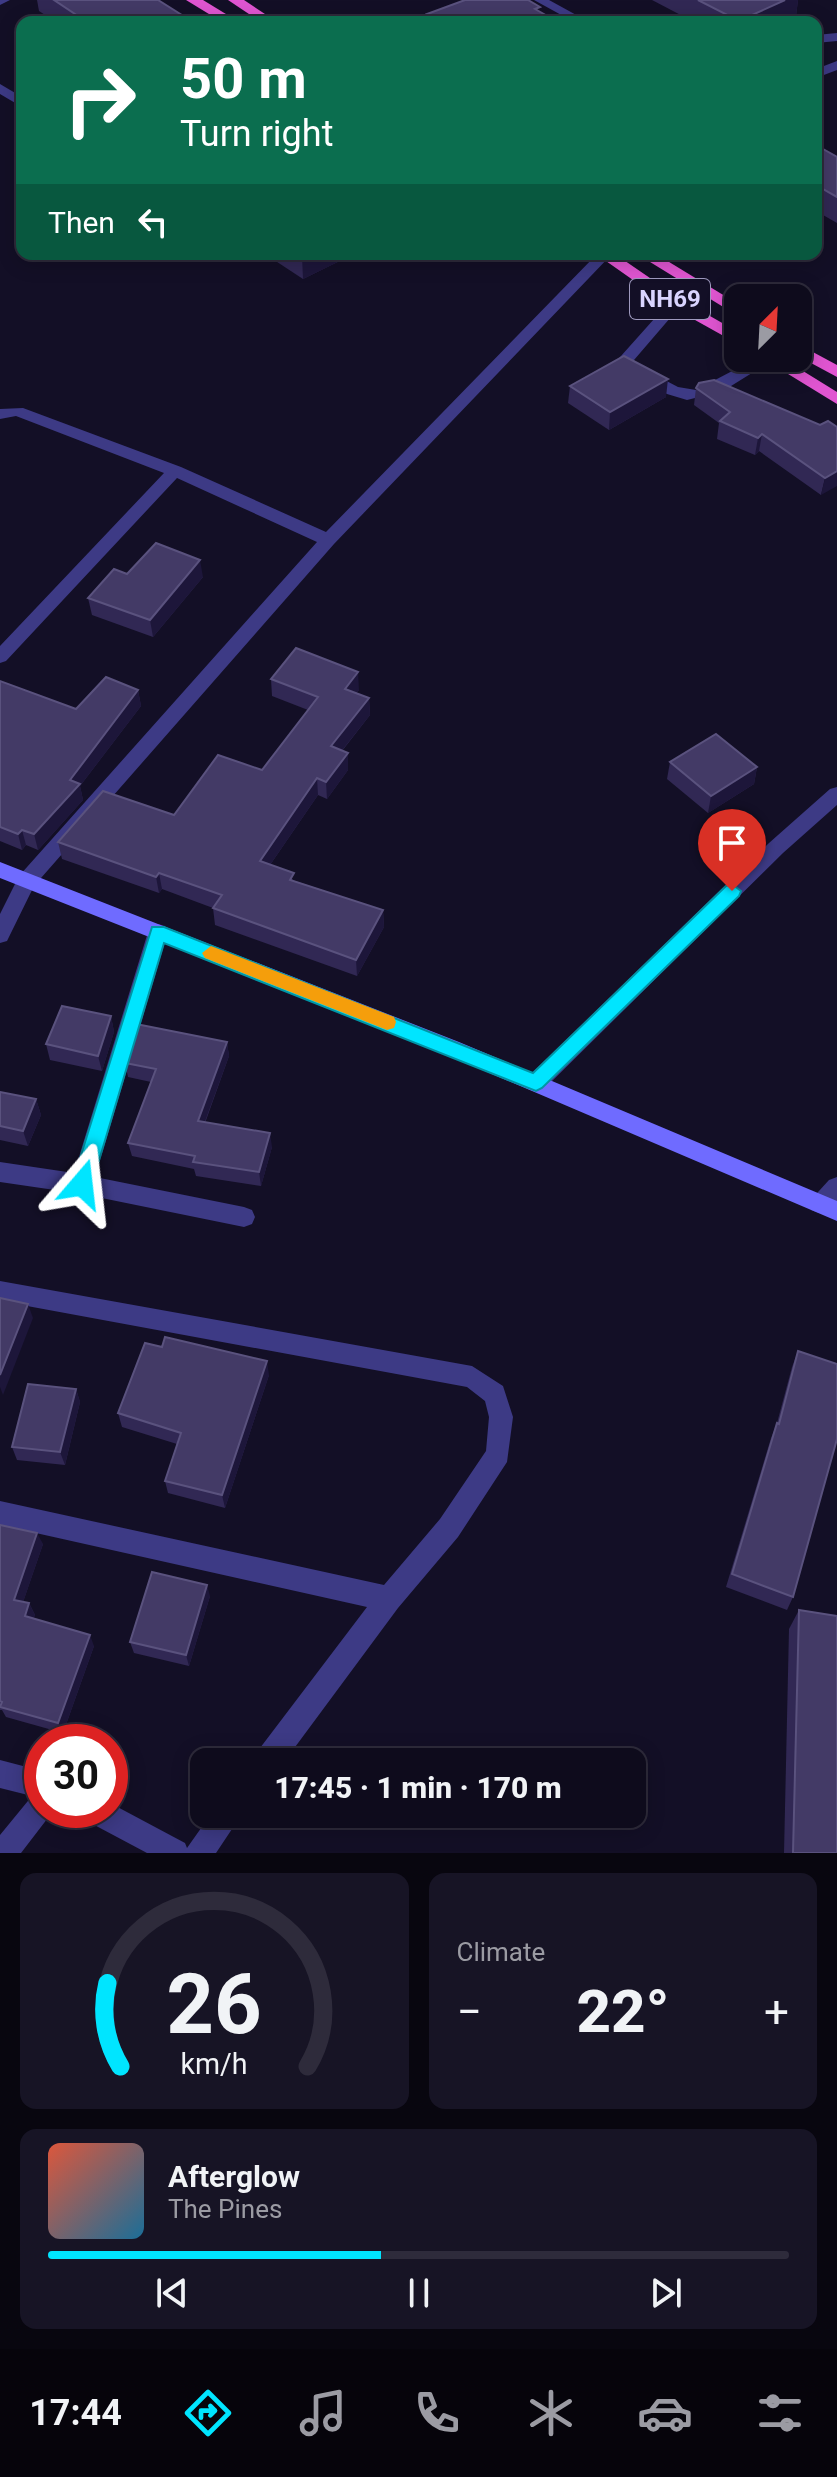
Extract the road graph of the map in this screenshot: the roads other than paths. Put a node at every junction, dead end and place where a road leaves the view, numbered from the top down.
1 (193, 0) edge
2 (235, 0) edge
3 (540, 0) edge
4 (221, 16) edge
5 (260, 16) edge
6 (571, 16) edge
7 (598, 260) edge
8 (613, 260) edge
9 (655, 260) edge
10 (724, 302) edge
11 (676, 303) junction
12 (724, 331) edge
13 (812, 357) edge
14 (743, 372) edge
15 (792, 372) edge
16 (837, 372) edge
17 (837, 399) edge
18 (2, 412) edge
19 (175, 471) junction
20 (328, 540) junction
21 (0, 657) edge
22 (837, 794) edge
23 (0, 870) edge
24 (26, 881) junction
25 (158, 932) junction
26 (0, 935) edge
27 (536, 1083) junction
28 (0, 1172) edge
29 (82, 1184) junction
30 (837, 1187) edge
31 (828, 1207) edge
32 (244, 1217) dead end
33 (0, 1291) edge
34 (0, 1513) edge
35 (389, 1599) junction
36 (277, 1748) edge
37 (0, 1774) edge
38 (24, 1780) edge
39 (24, 1827) edge
40 (128, 1828) edge
41 (218, 1828) edge
42 (3, 1853) edge
43 (175, 1853) edge
44 (199, 1853) edge

1 - 4 highway
2 - 5 highway
3 - 6 street
7 - 20 street
8 - 11 highway, NH69
9 - 10 highway, NH69
11 - 12 highway, NH69
11 - 14 street
13 - 16 highway
15 - 17 highway
18 - 19 street
19 - 20 street
19 - 21 street
20 - 24 street
22 - 27 street
23 - 24 main road
24 - 25 main road
24 - 26 street
25 - 27 main road
25 - 29 street
27 - 31 main road
28 - 29 street
29 - 32 street
30 - 31 street
33 - 35 street
34 - 35 street
35 - 36 street
37 - 38 street
39 - 42 street
40 - 43 street
41 - 44 street

